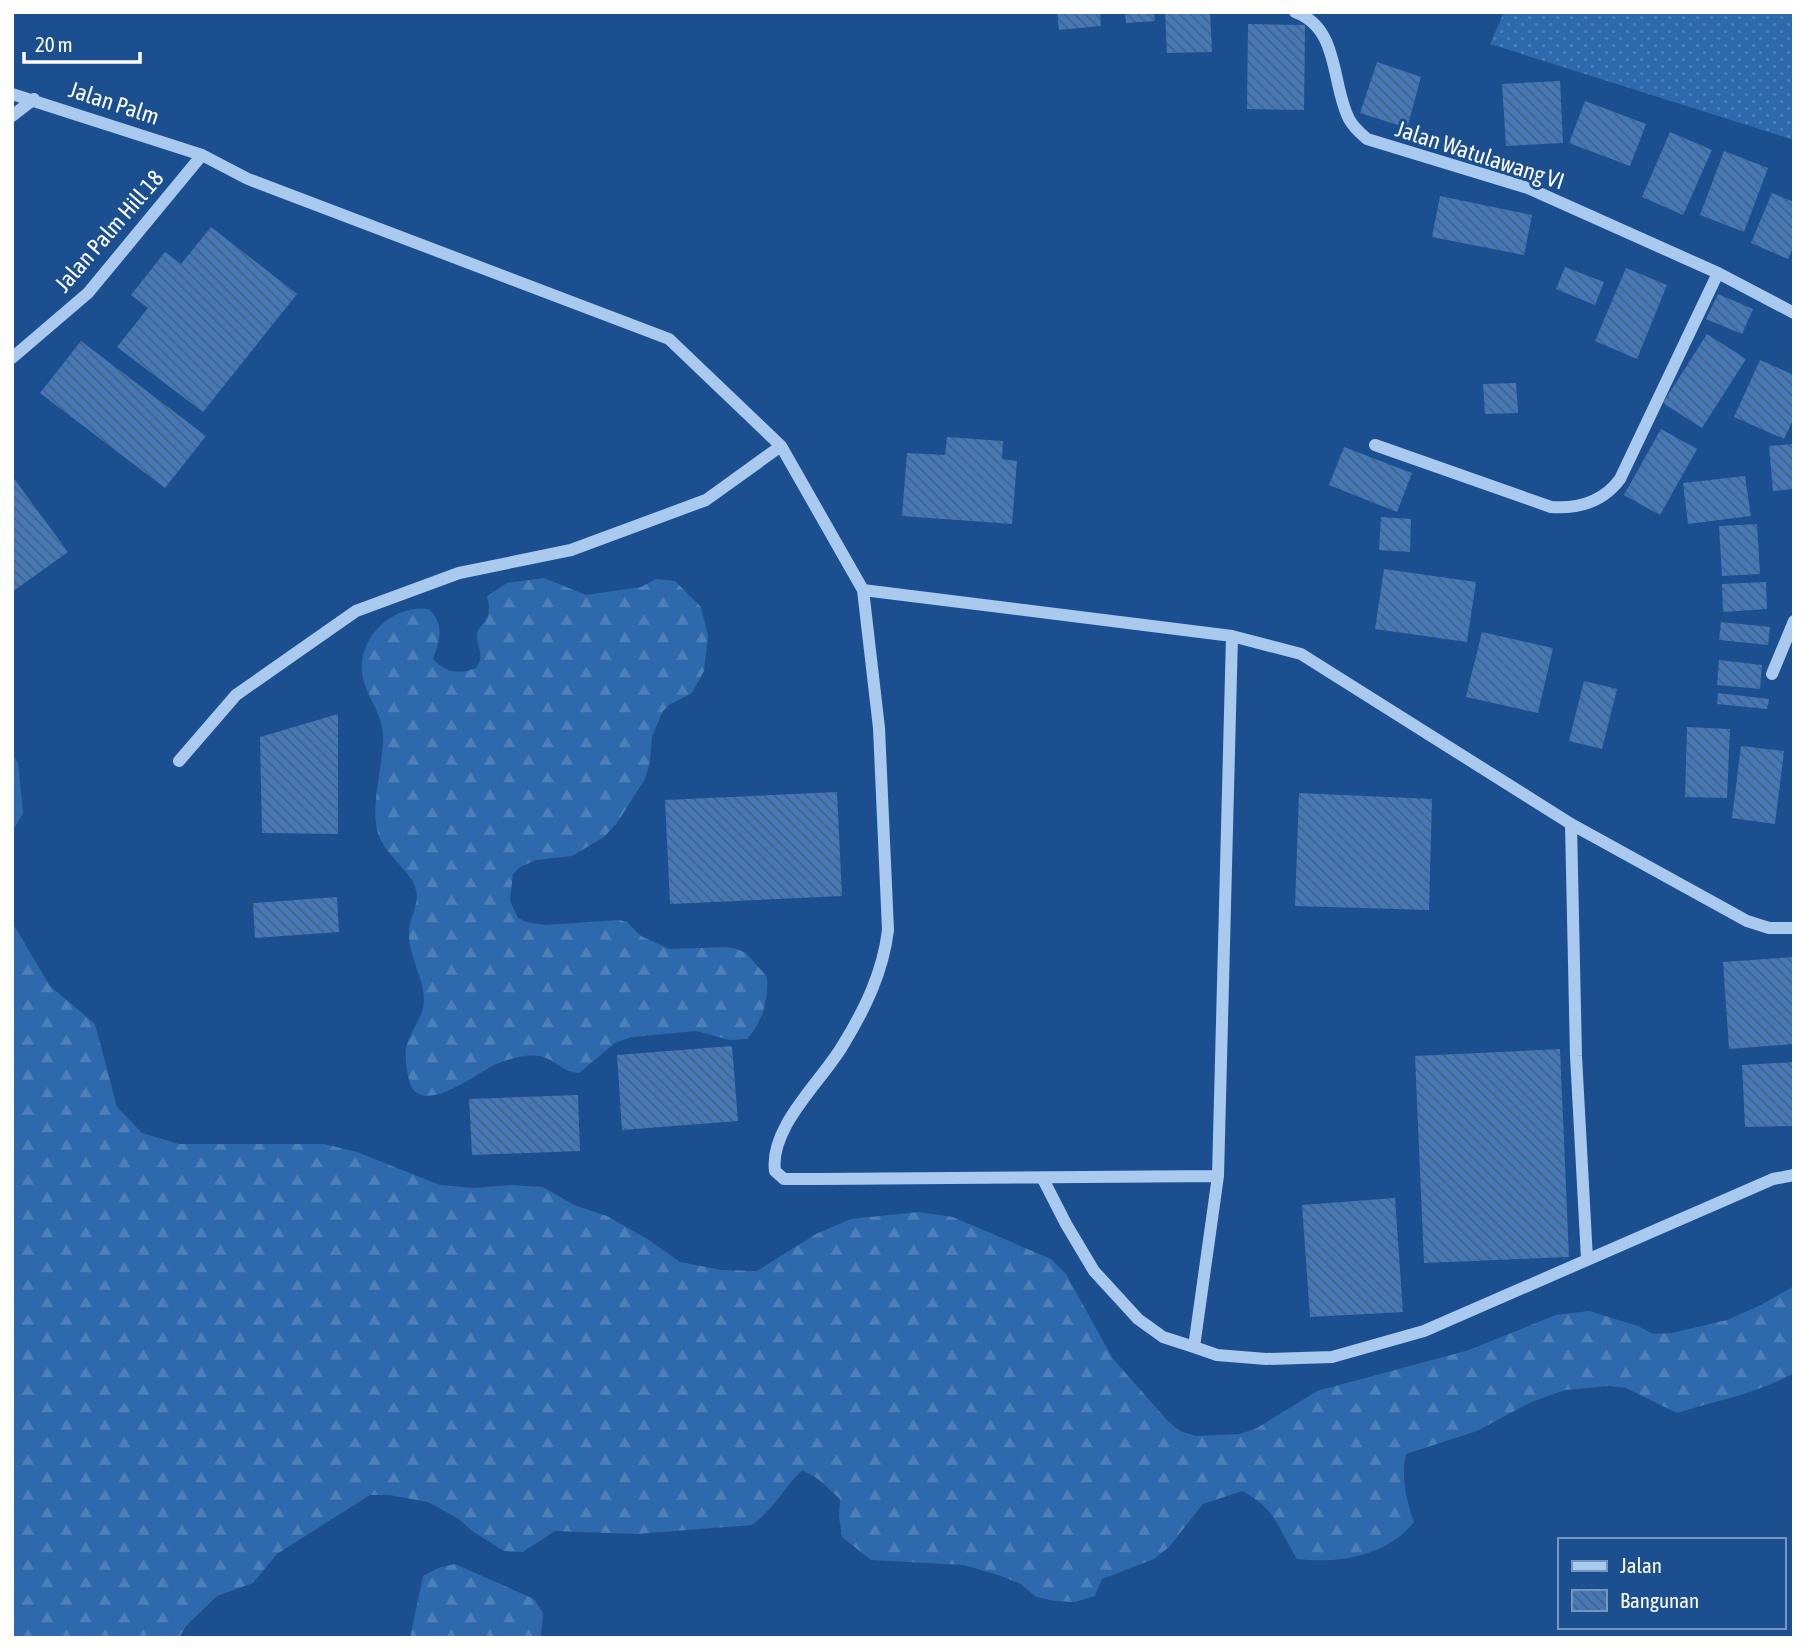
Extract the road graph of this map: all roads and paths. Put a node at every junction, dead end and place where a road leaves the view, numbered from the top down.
1 (1295, 12) edge
2 (12, 94) edge
3 (34, 99) junction
4 (12, 116) edge
5 (202, 155) junction
6 (1718, 273) junction
7 (1794, 313) edge
8 (12, 358) edge
9 (1374, 445) dead end
10 (781, 446) junction
11 (863, 590) junction
12 (1794, 621) edge
13 (1232, 636) junction
14 (1772, 674) dead end
15 (179, 761) dead end
16 (1571, 824) junction
17 (1794, 928) edge
18 (1794, 1175) edge
19 (1218, 1176) junction
20 (1043, 1179) junction
21 (1587, 1259) junction
22 (1194, 1347) junction

1 - 6 street, Jalan Watulawang VI
2 - 3 street, Jalan Palm
3 - 4 street
3 - 5 street, Jalan Palm
5 - 8 street, Jalan Palm Hill 18
5 - 10 street, Jalan Palm
6 - 7 street, Jalan Watulawang VI
6 - 9 street
10 - 11 street, Jalan Palm
10 - 15 street
11 - 13 street
11 - 20 street
12 - 14 street
13 - 16 street
13 - 19 street
16 - 17 street
16 - 21 street
18 - 21 street
19 - 20 street
19 - 22 street
20 - 22 street
21 - 22 street

